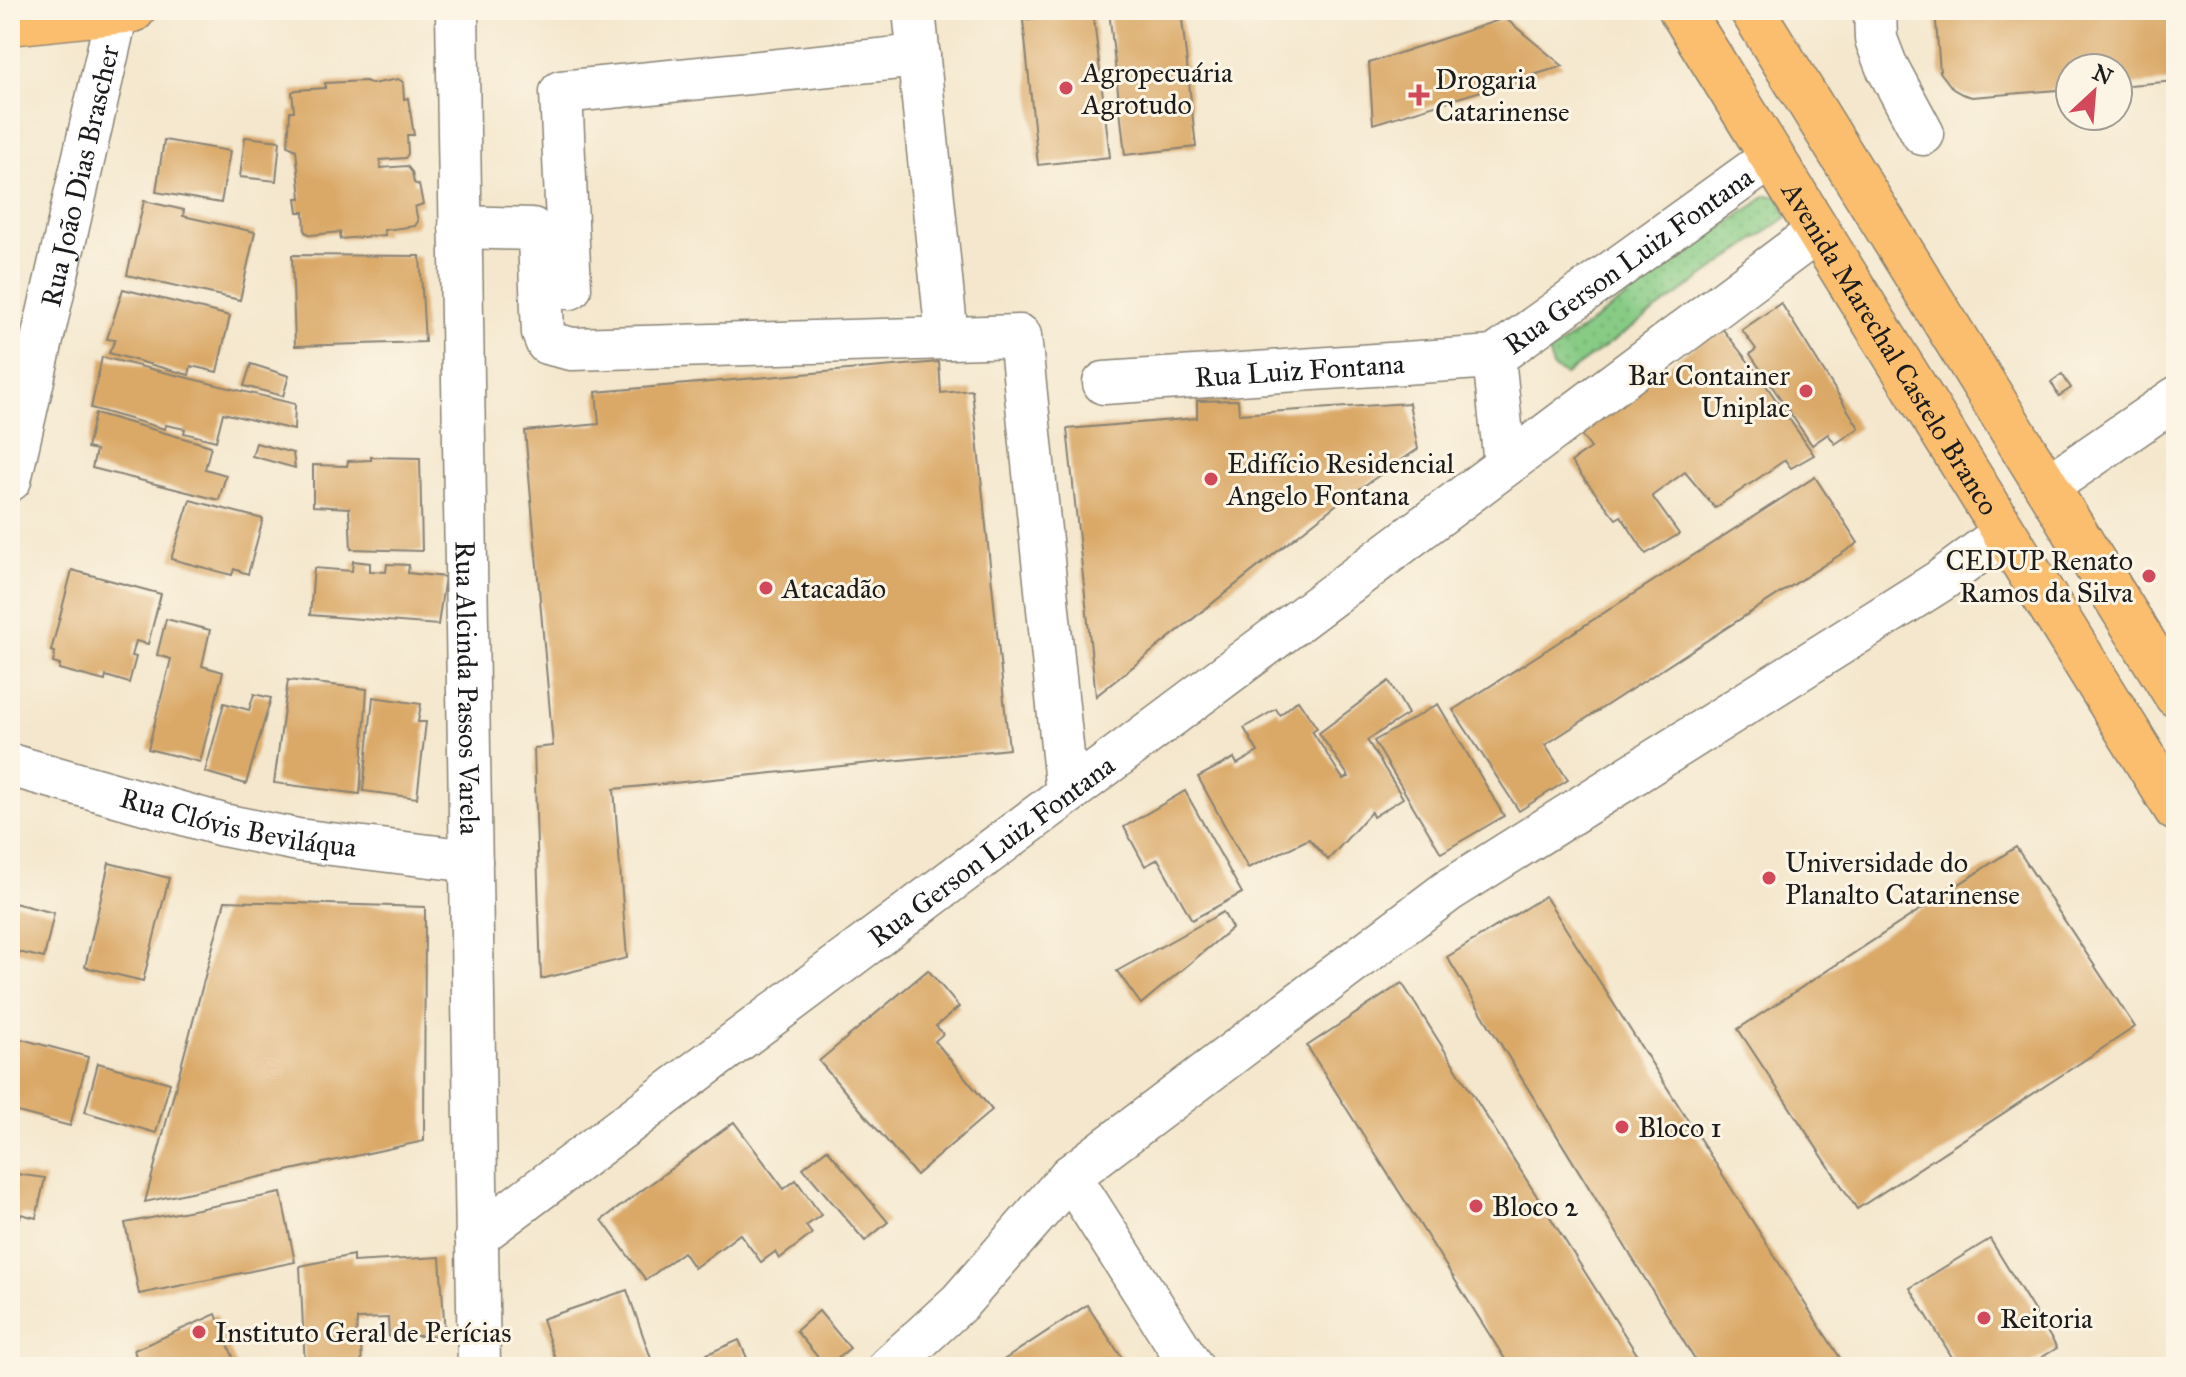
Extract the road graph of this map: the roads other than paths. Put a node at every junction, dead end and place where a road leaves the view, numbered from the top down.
1 (457, 10) edge
2 (914, 10) edge
3 (1681, 10) edge
4 (1752, 10) edge
5 (1875, 10) edge
6 (125, 11) edge
7 (10, 23) edge
8 (919, 56) junction
9 (1923, 134) dead end
10 (1772, 157) junction
11 (1852, 171) junction
12 (460, 227) junction
13 (1818, 231) junction
14 (947, 338) junction
15 (572, 349) junction
16 (1494, 357) junction
17 (1104, 383) dead end
18 (2176, 398) edge
19 (1505, 465) junction
20 (10, 480) edge
21 (2047, 487) junction
22 (2005, 532) junction
23 (2176, 695) edge
24 (10, 765) edge
25 (1067, 794) junction
26 (2176, 809) edge
27 (471, 861) junction
28 (1070, 1176) junction
29 (476, 1237) junction
30 (479, 1367) edge
31 (889, 1367) edge
32 (1192, 1367) edge

1 - 12 street, Rua Alcinda Passos Varela
2 - 8 street
3 - 10 main road, Avenida Marechal Castelo Branco
4 - 11 main road, Avenida Marechal Castelo Branco
5 - 9 street
6 - 7 main road
6 - 20 street, Rua João Dias Brascher
8 - 14 street
8 - 15 street
10 - 11 main road
10 - 13 main road, Avenida Marechal Castelo Branco
10 - 16 street, Rua Gerson Luiz Fontana
11 - 13 main road
11 - 21 main road, Avenida Marechal Castelo Branco
12 - 15 street
12 - 27 street, Rua Alcinda Passos Varela
13 - 19 street, Rua Gerson Luiz Fontana
13 - 22 main road, Avenida Marechal Castelo Branco
14 - 15 street
14 - 25 street
16 - 17 street, Rua Luiz Fontana
16 - 19 street, Rua Gerson Luiz Fontana
18 - 21 street
19 - 25 street, Rua Gerson Luiz Fontana
21 - 23 main road, Avenida Marechal Castelo Branco
22 - 26 main road, Avenida Marechal Castelo Branco
22 - 28 street
24 - 27 street, Rua Clóvis Beviláqua
25 - 29 street, Rua Gerson Luiz Fontana
27 - 29 street, Rua Alcinda Passos Varela
28 - 31 street
28 - 32 street
29 - 30 street, Rua Alcinda Passos Varela

